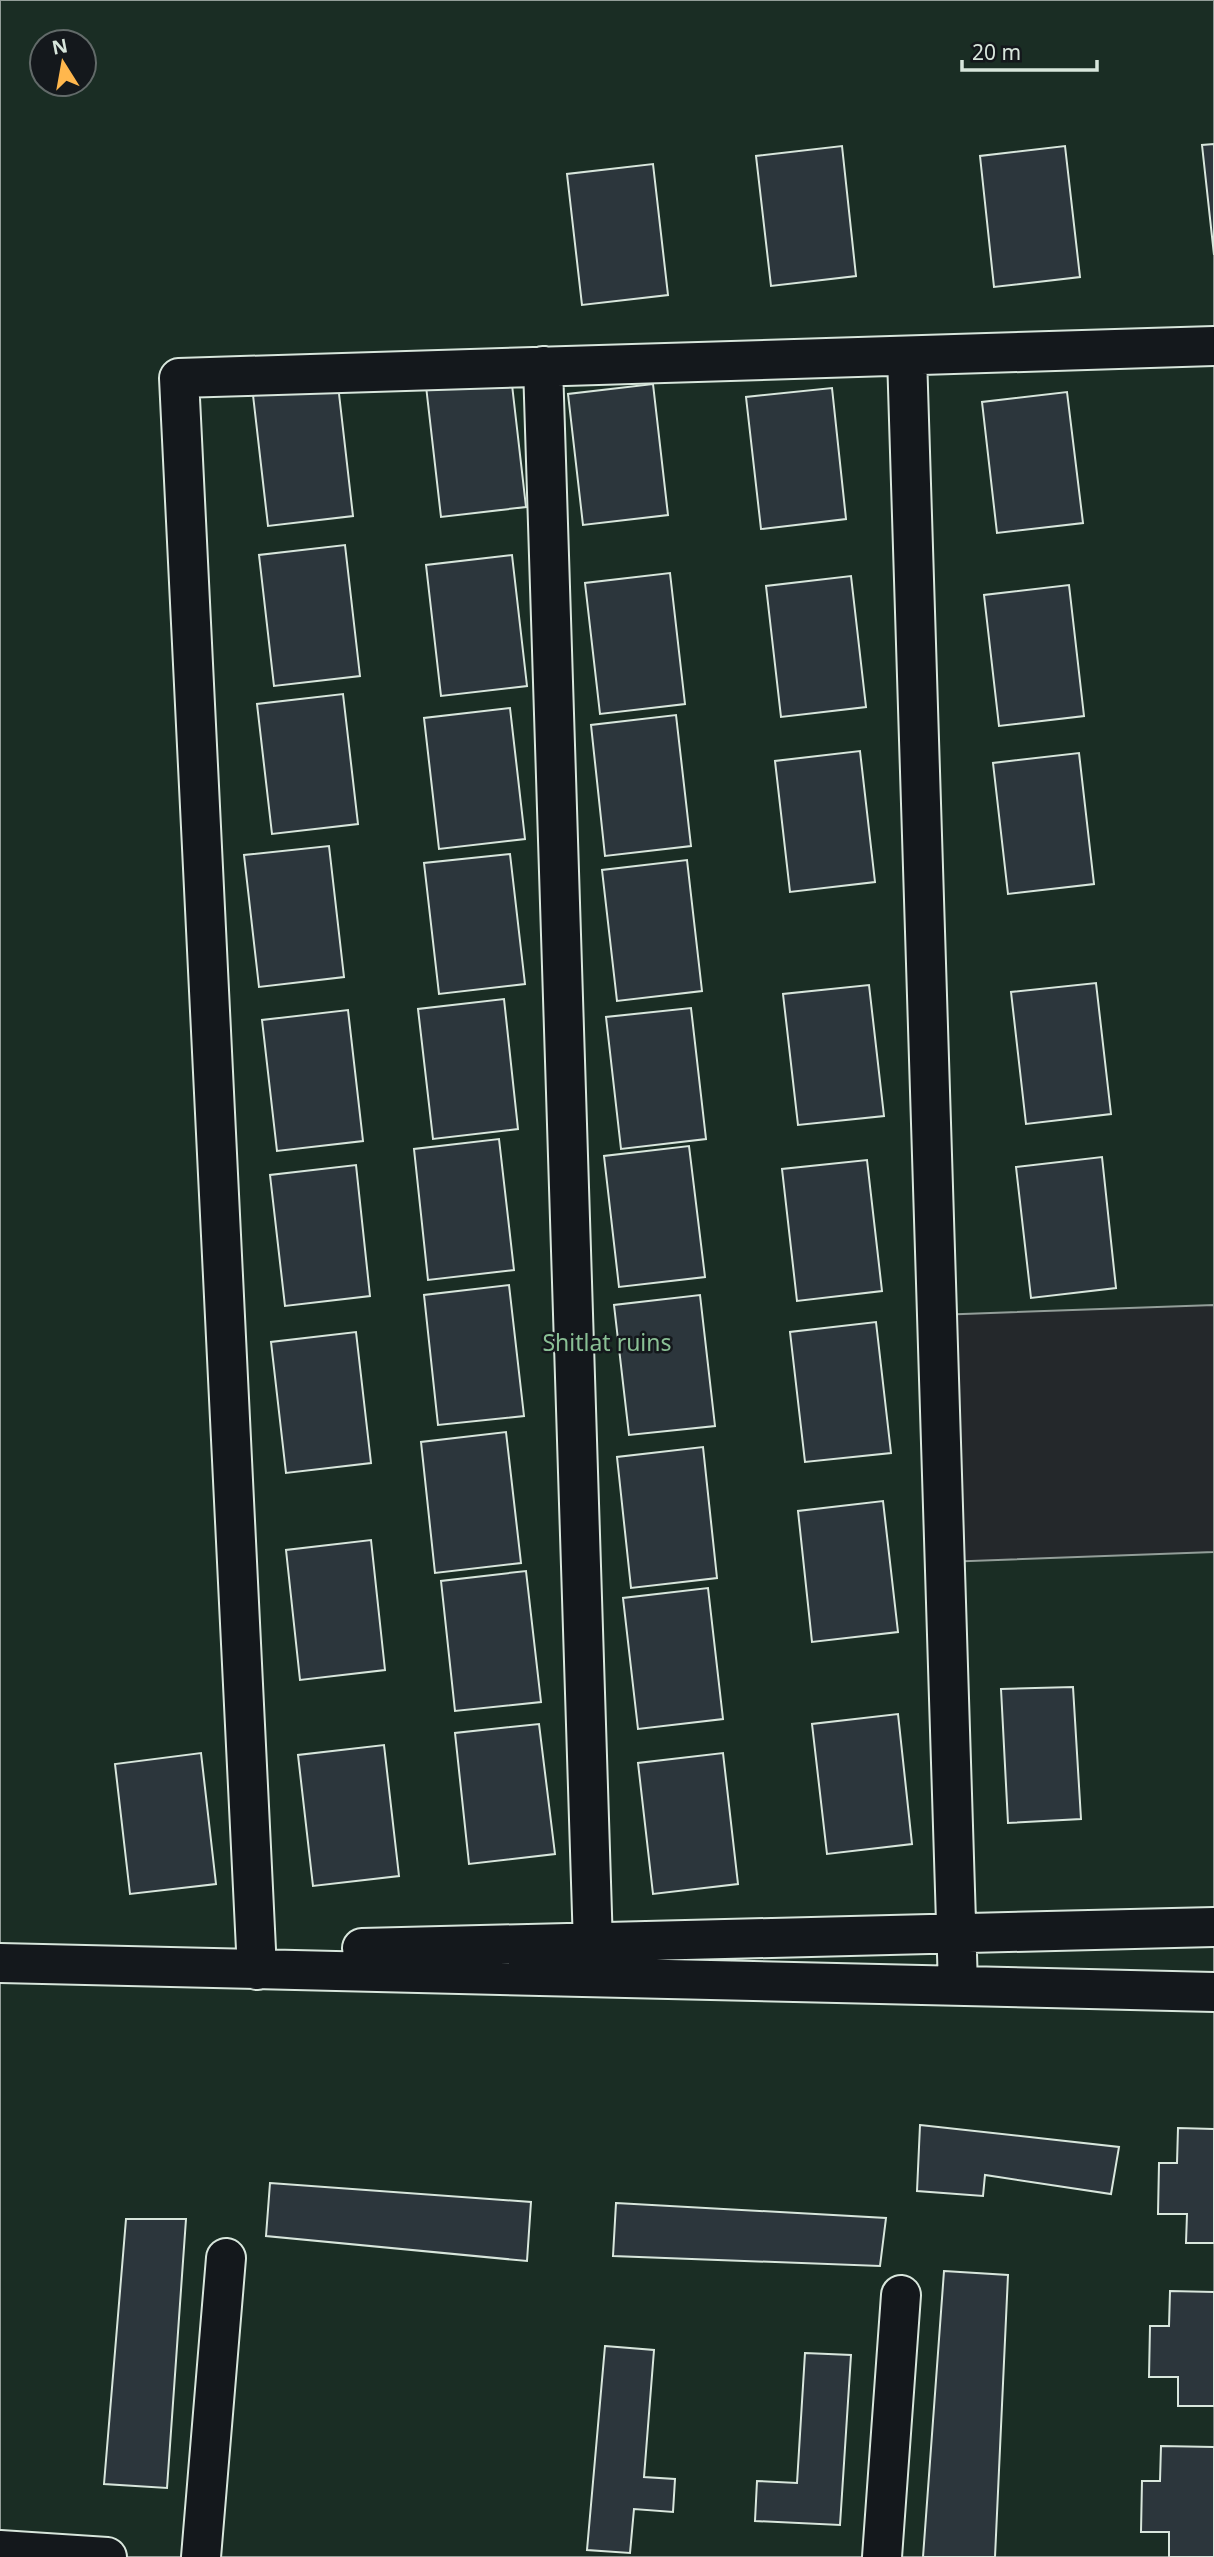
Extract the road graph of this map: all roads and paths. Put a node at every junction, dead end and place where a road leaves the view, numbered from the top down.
1 (1214, 346) edge
2 (907, 356) junction
3 (543, 366) junction
4 (1214, 1927) edge
5 (956, 1934) junction
6 (0, 1956) edge
7 (256, 1960) junction
8 (593, 1960) junction
9 (0, 1963) edge
10 (958, 1986) junction
11 (1214, 1992) edge
12 (226, 2258) dead end
13 (901, 2295) dead end
14 (0, 2550) edge
15 (107, 2557) edge
16 (201, 2557) edge
17 (882, 2557) edge

1 - 2 street
2 - 3 street
2 - 5 street
3 - 7 street
3 - 8 street
4 - 5 street
5 - 8 street
5 - 10 street
6 - 7 street
7 - 8 street
7 - 9 street
8 - 10 street
10 - 11 street
12 - 16 street
13 - 17 street
14 - 15 street

